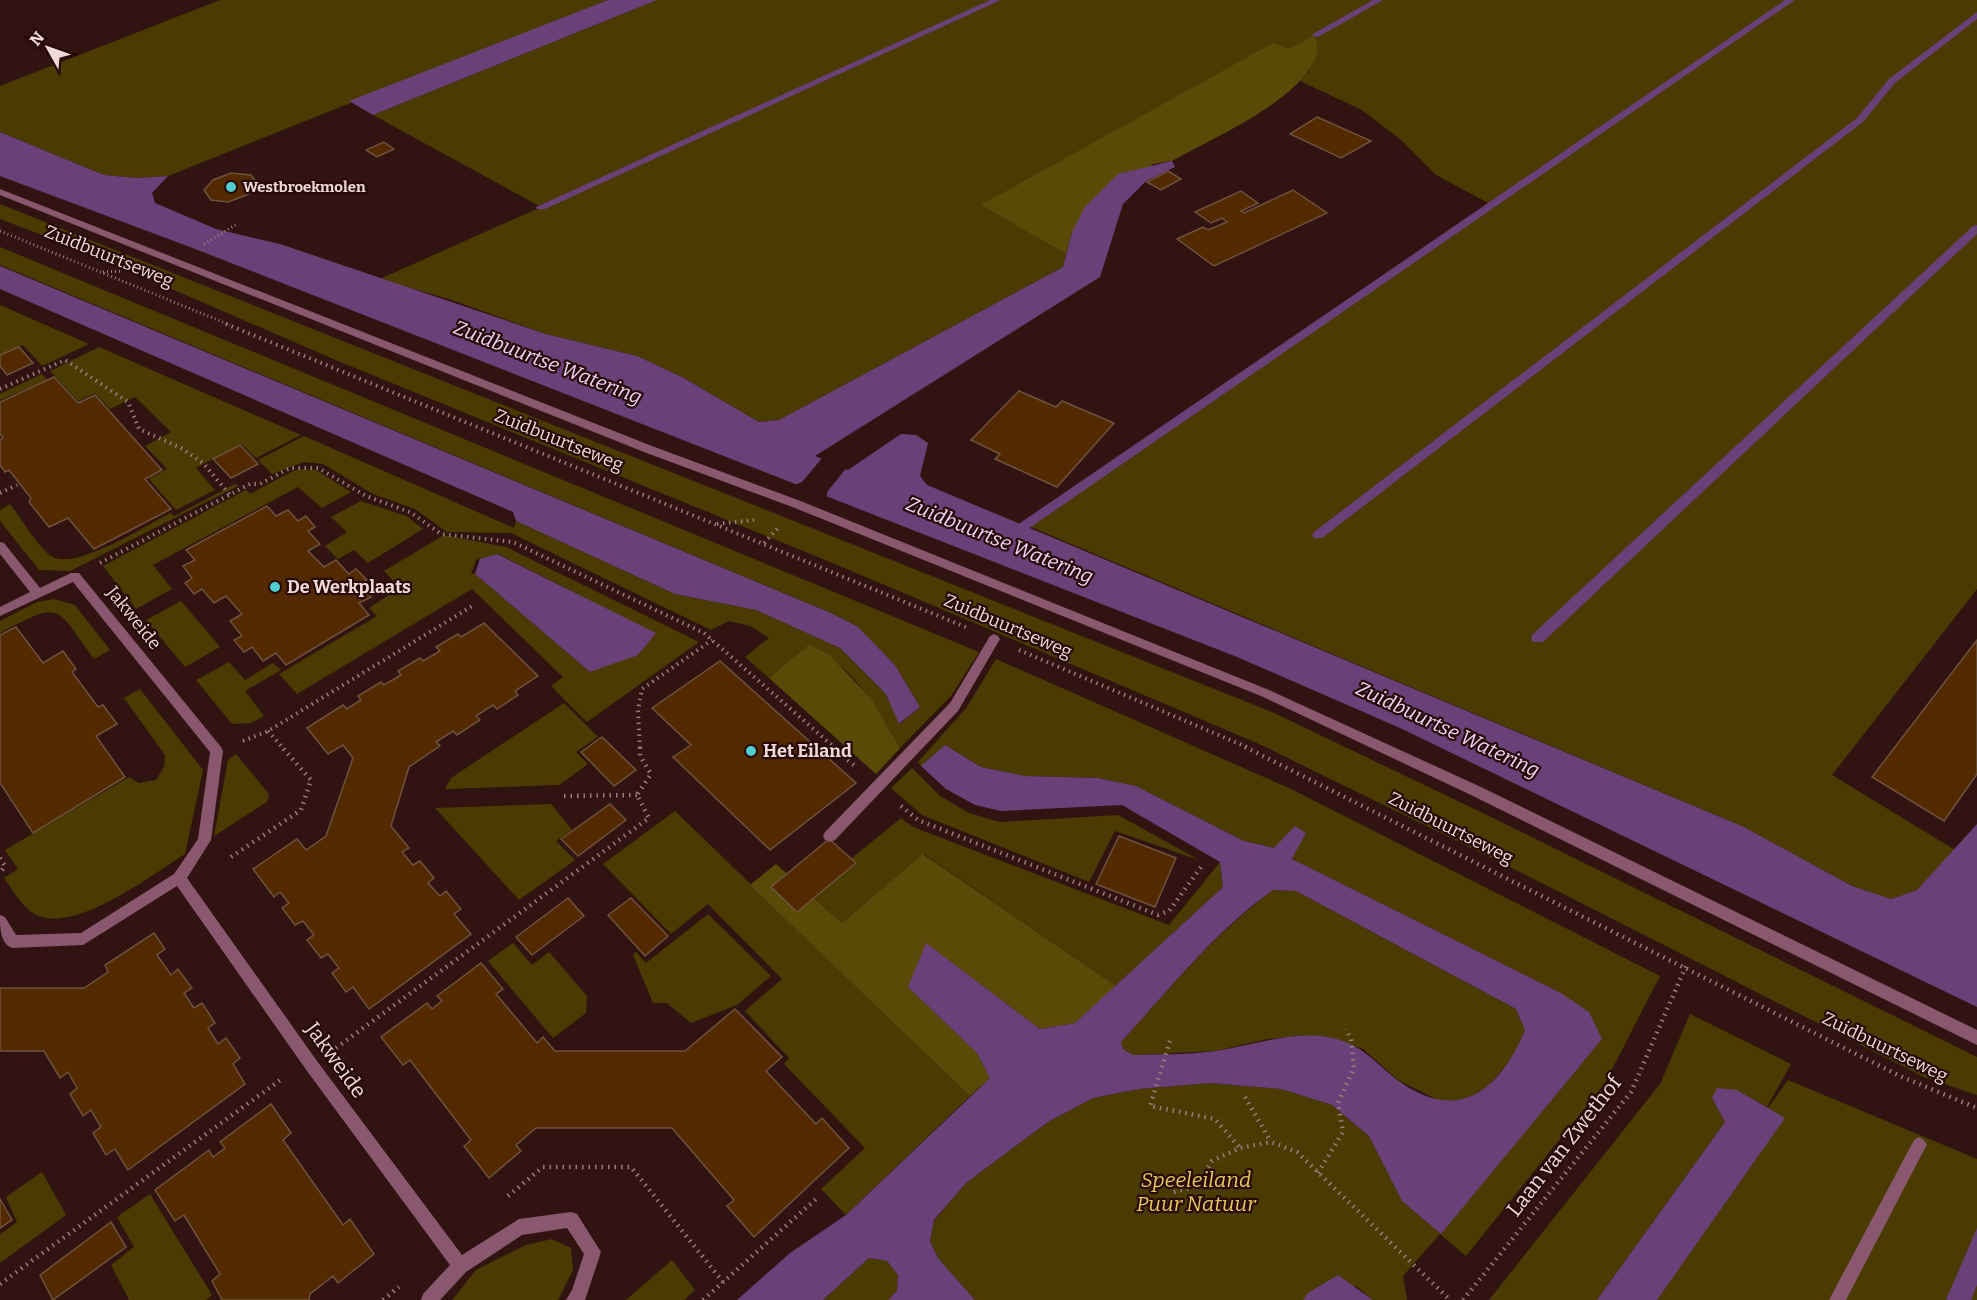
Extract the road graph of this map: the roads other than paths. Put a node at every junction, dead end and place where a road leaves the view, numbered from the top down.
1 (0, 192) edge
2 (0, 546) edge
3 (37, 593) junction
4 (0, 612) edge
5 (994, 639) road end
6 (830, 836) dead end
7 (179, 878) junction
8 (0, 921) edge
9 (1977, 1038) edge
10 (1919, 1145) dead end
11 (460, 1266) junction
12 (429, 1300) edge
13 (574, 1300) edge
14 (1838, 1300) edge

1 - 9 street, Zuidbuurtseweg
2 - 3 street
3 - 4 street
3 - 7 street, Jakweide
5 - 6 street
7 - 8 street
7 - 11 street, Jakweide
10 - 14 street
11 - 12 street
11 - 13 street

